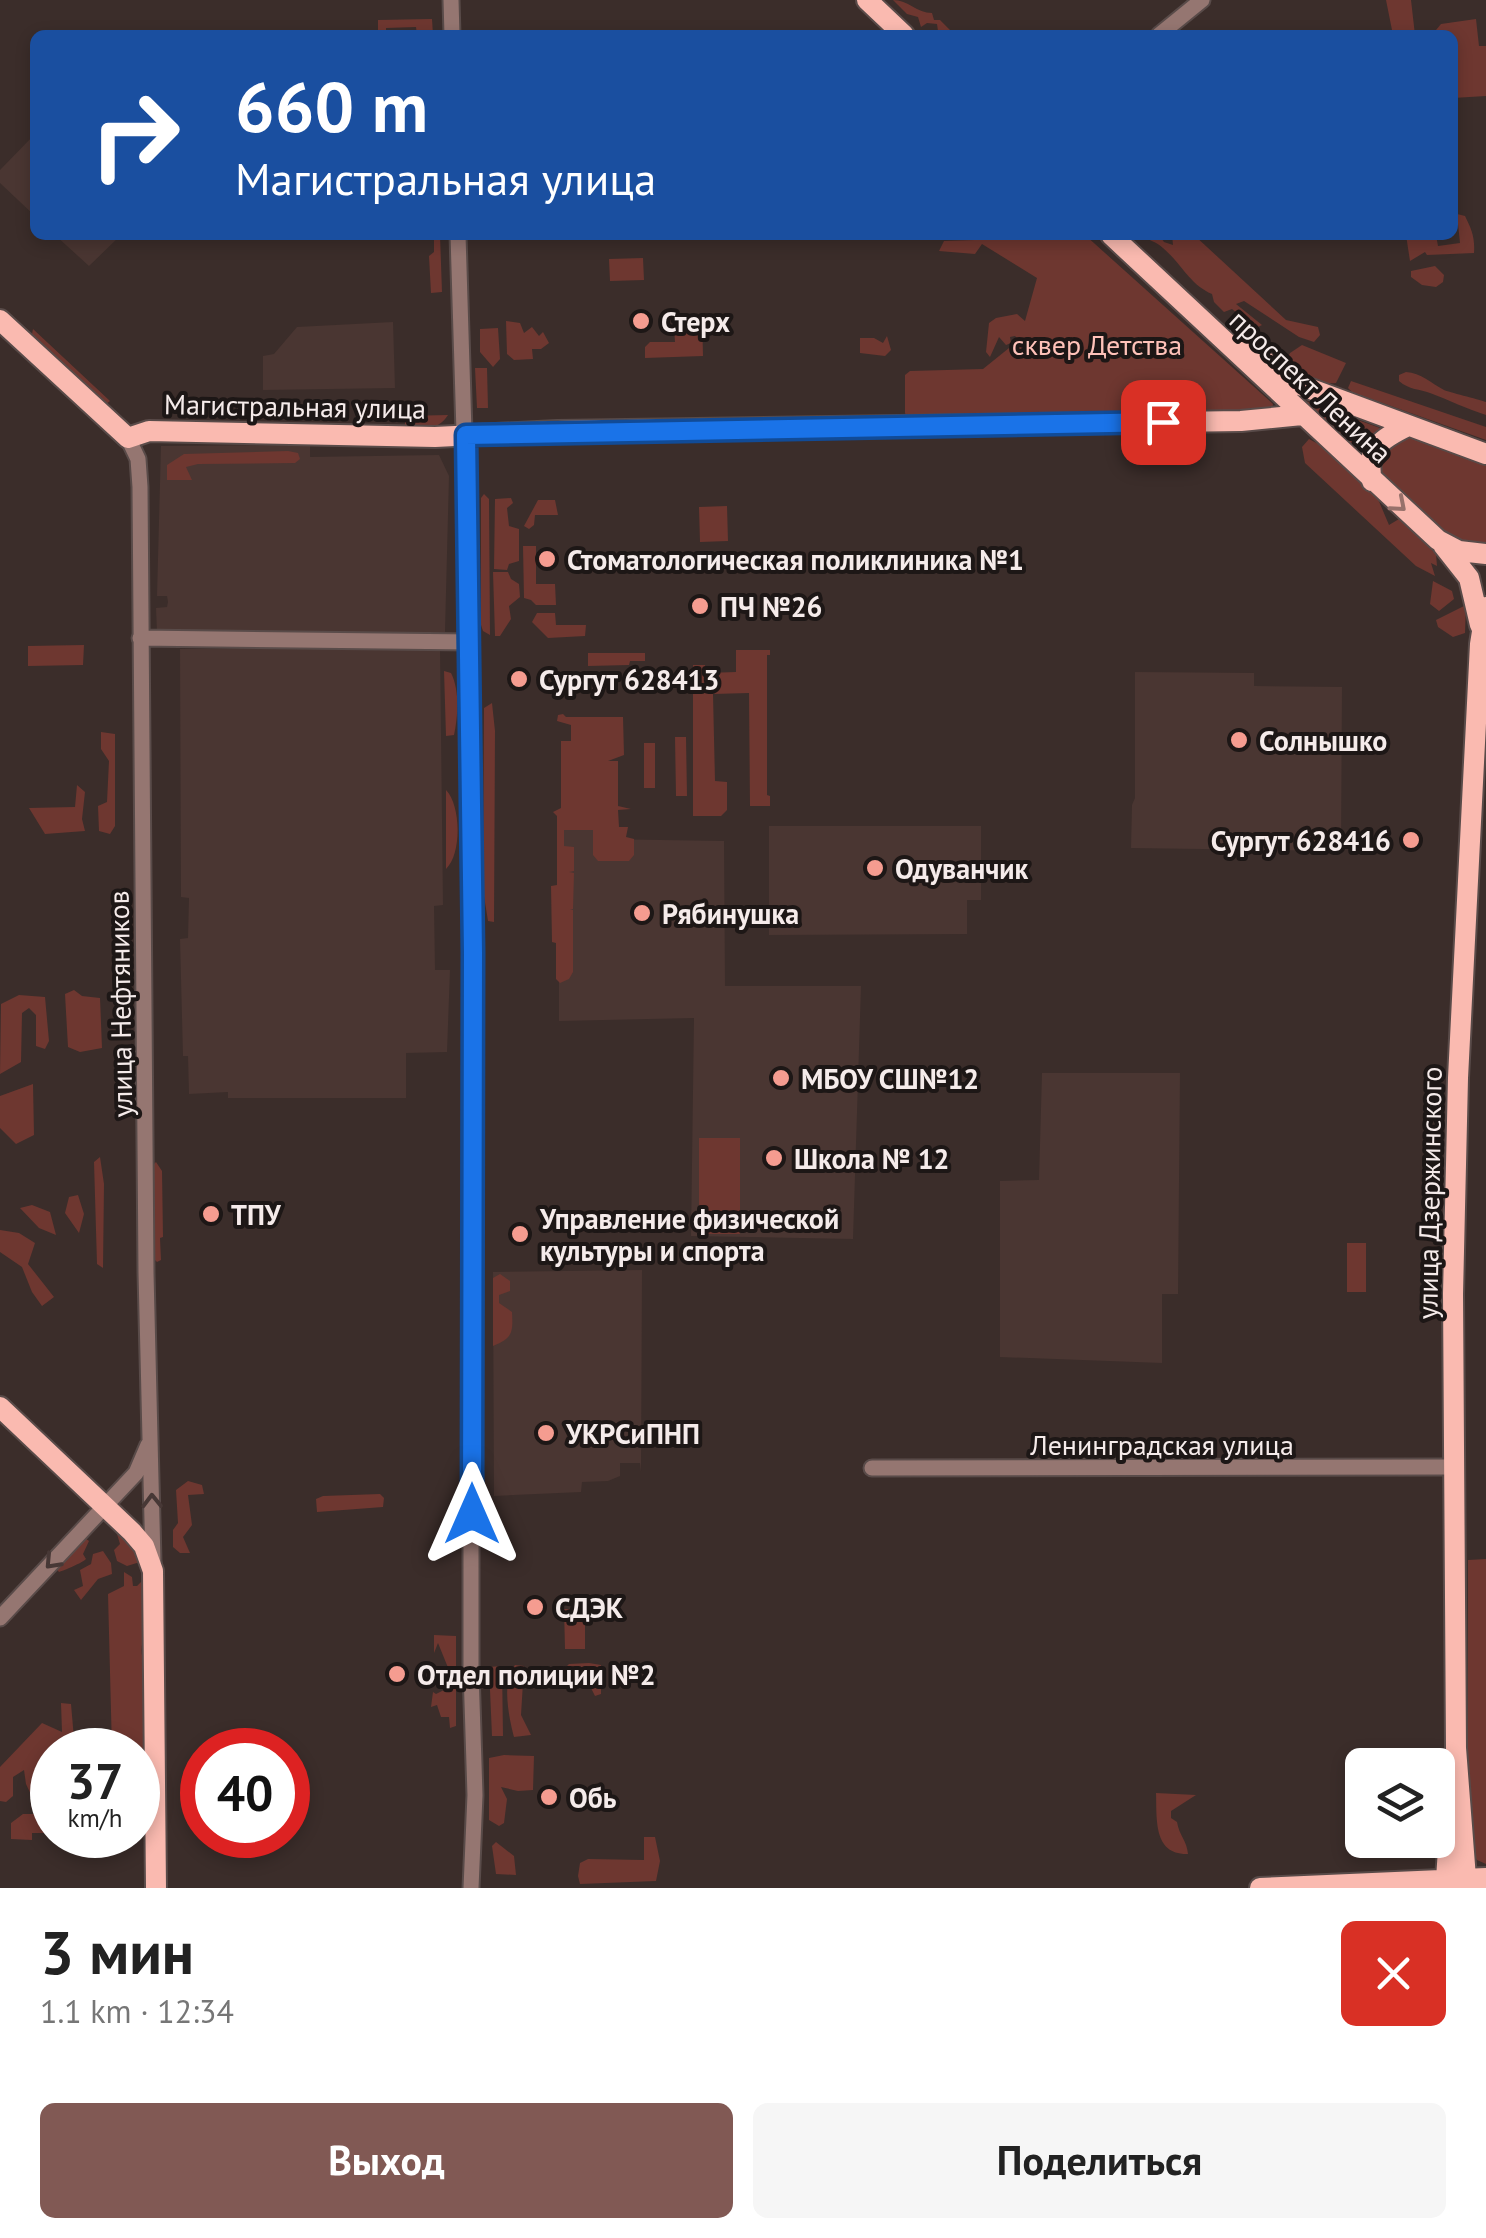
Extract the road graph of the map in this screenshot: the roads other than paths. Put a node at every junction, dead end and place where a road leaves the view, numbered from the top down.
1 (451, 0) edge
2 (867, 0) edge
3 (1202, 0) edge
4 (452, 30) edge
5 (899, 30) edge
6 (1165, 30) edge
7 (458, 240) edge
8 (1117, 240) edge
9 (1132, 240) edge
10 (0, 320) edge
11 (1302, 415) junction
12 (1408, 426) junction
13 (466, 435) junction
14 (128, 438) junction
15 (1486, 454) edge
16 (1372, 481) junction
17 (1438, 540) junction
18 (1486, 554) edge
19 (1486, 607) edge
20 (1481, 629) junction
21 (140, 638) junction
22 (471, 642) junction
23 (0, 1407) edge
24 (151, 1432) junction
25 (1452, 1467) junction
26 (872, 1468) dead end
27 (105, 1506) junction
28 (153, 1571) junction
29 (0, 1618) edge
30 (1462, 1882) edge
31 (1350, 1887) edge
32 (156, 1888) edge
33 (471, 1888) edge
34 (1260, 1888) edge

1 - 4 street
2 - 5 main road
3 - 6 street
7 - 13 street
8 - 11 main road, проспект Ленина
9 - 12 main road, проспект Ленина
10 - 14 main road
11 - 13 main road, Магистральная улица
11 - 16 main road, проспект Ленина
12 - 15 main road, проспект Ленина
12 - 16 main road
13 - 14 main road, Магистральная улица
13 - 22 street
14 - 21 street, улица Нефтяников
16 -> 17 main road, проспект Ленина
17 - 18 main road, проспект Ленина
17 - 20 main road, улица Дзержинского
19 - 20 main road, улица Дзержинского
20 - 25 main road, улица Дзержинского
21 - 22 street
21 - 24 street, улица Нефтяников
22 - 33 street
23 - 27 main road
24 - 27 street
28 -> 24 street, улица Нефтяников
25 - 26 street, Ленинградская улица
25 - 30 main road, улица Дзержинского
27 - 28 main road
27 -> 29 street
28 - 32 main road
30 - 31 main road
31 - 34 main road

